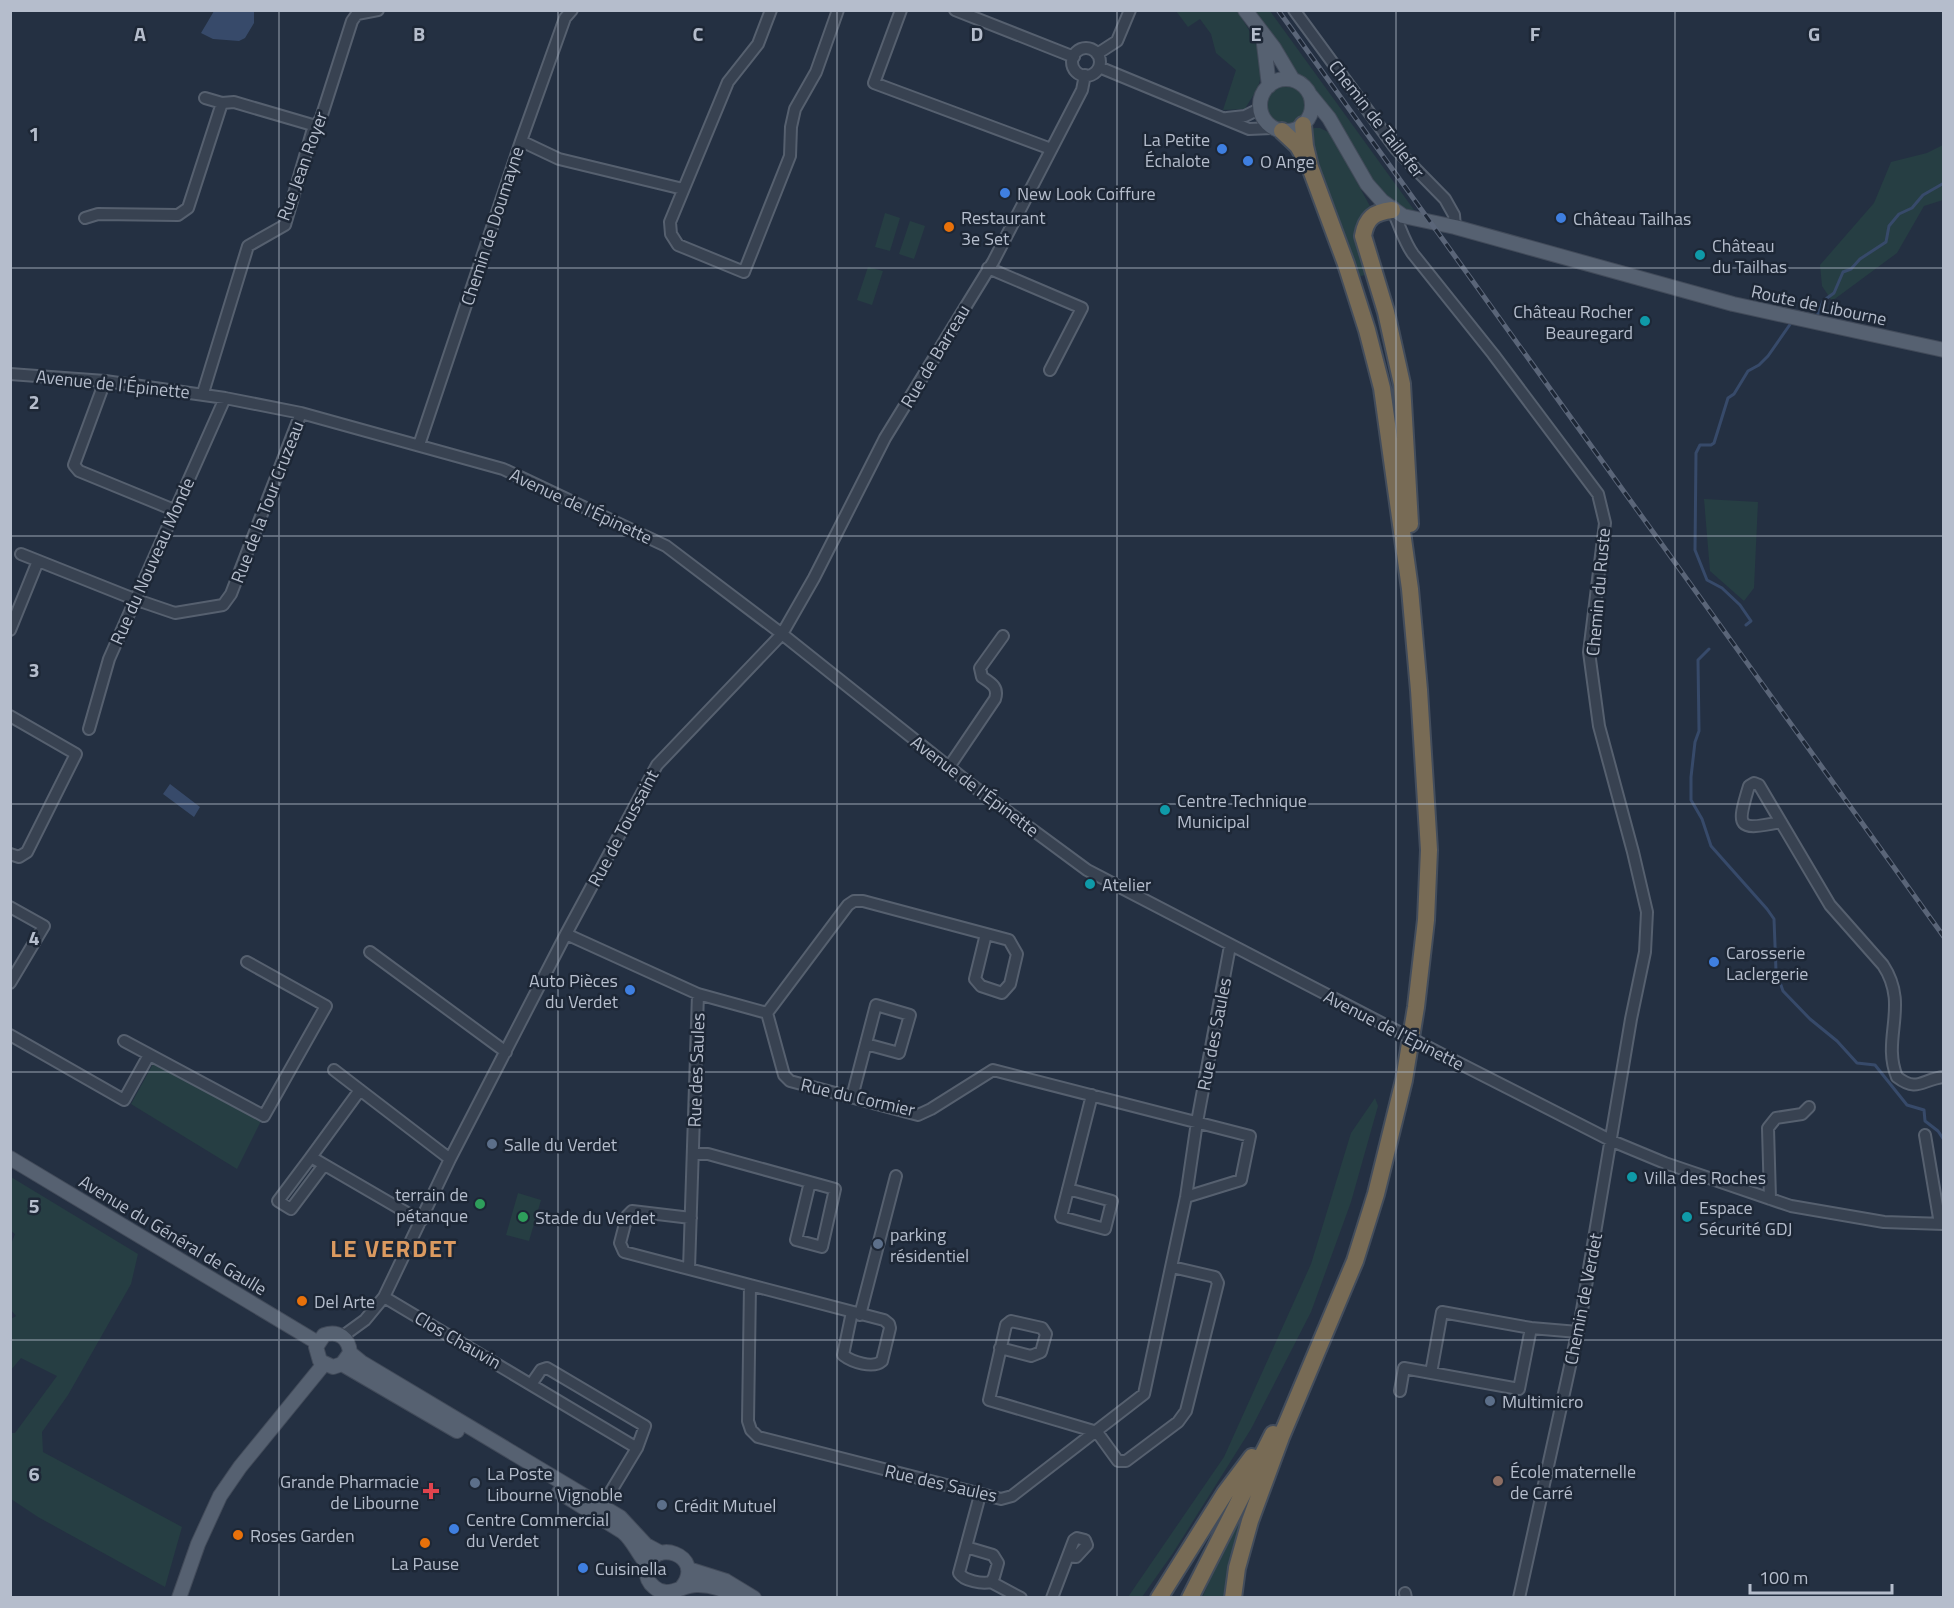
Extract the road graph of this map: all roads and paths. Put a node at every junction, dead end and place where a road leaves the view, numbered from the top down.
1 (378, 10) edge
2 (572, 10) edge
3 (771, 10) edge
4 (838, 10) edge
5 (901, 10) edge
6 (955, 10) edge
7 (1130, 10) edge
8 (1245, 10) edge
9 (1294, 10) edge
10 (1263, 36) junction
11 (1097, 54) junction
12 (1074, 57) junction
13 (1099, 68) junction
14 (1085, 75) junction
15 (1293, 80) junction
16 (1269, 86) junction
17 (1311, 96) junction
18 (205, 98) dead end
19 (222, 103) junction
20 (1261, 108) junction
21 (1226, 118) junction
22 (1306, 122) junction
23 (315, 126) junction
24 (1334, 128) junction
25 (1279, 130) junction
26 (521, 141) junction
27 (1052, 149) junction
28 (1310, 167) junction
29 (682, 189) junction
30 (1392, 210) junction
31 (85, 218) dead end
32 (1455, 227) junction
33 (988, 268) junction
34 (1944, 350) edge
35 (1050, 370) dead end
36 (10, 374) edge
37 (105, 381) junction
38 (203, 393) junction
39 (225, 398) junction
40 (301, 413) junction
41 (419, 445) junction
42 (174, 510) junction
43 (21, 554) dead end
44 (38, 561) junction
45 (1410, 590) junction
46 (134, 599) junction
47 (11, 628) edge
48 (782, 634) junction
49 (1003, 636) dead end
50 (10, 716) edge
51 (89, 729) dead end
52 (948, 767) junction
53 (1781, 822) junction
54 (10, 854) edge
55 (10, 907) edge
56 (566, 934) junction
57 (986, 934) junction
58 (1230, 945) junction
59 (370, 952) dead end
60 (248, 962) dead end
61 (10, 983) edge
62 (698, 994) junction
63 (766, 1012) junction
64 (10, 1035) edge
65 (124, 1041) dead end
66 (866, 1044) junction
67 (506, 1052) junction
68 (149, 1055) junction
69 (334, 1070) dead end
70 (1944, 1077) edge
71 (360, 1090) junction
72 (1092, 1095) junction
73 (852, 1097) junction
74 (1809, 1107) dead end
75 (1197, 1122) junction
76 (1925, 1135) dead end
77 (1612, 1141) junction
78 (694, 1154) junction
79 (311, 1157) junction
80 (10, 1158) edge
81 (450, 1159) junction
82 (324, 1165) junction
83 (896, 1176) dead end
84 (810, 1182) junction
85 (1068, 1189) junction
86 (1186, 1197) junction
87 (1770, 1199) junction
88 (691, 1218) junction
89 (421, 1221) junction
90 (1942, 1224) edge
91 (1172, 1267) junction
92 (689, 1269) junction
93 (750, 1285) junction
94 (384, 1297) junction
95 (856, 1314) junction
96 (1330, 1317) junction
97 (1531, 1329) junction
98 (1578, 1332) junction
99 (343, 1336) junction
100 (318, 1342) junction
101 (1000, 1348) dead end
102 (346, 1358) junction
103 (324, 1364) junction
104 (1431, 1373) junction
105 (531, 1383) junction
106 (1400, 1391) dead end
107 (1281, 1417) junction
108 (1097, 1432) junction
109 (637, 1448) junction
110 (980, 1495) junction
111 (602, 1506) junction
112 (966, 1547) junction
113 (661, 1553) junction
114 (1069, 1556) dead end
115 (648, 1565) junction
116 (688, 1569) junction
117 (991, 1582) junction
118 (682, 1587) junction
119 (179, 1598) edge
120 (738, 1598) edge
121 (754, 1598) edge
122 (1021, 1598) edge
123 (1052, 1598) edge
124 (1159, 1598) edge
125 (1190, 1598) edge
126 (1233, 1598) edge
127 (1519, 1598) edge

1 - 23 street, Rue Jean Royer
2 - 26 street, Chemin de Doumayne
3 - 29 street
4 - 29 street
5 - 27 street
6 - 12 street
7 - 11 street
8 - 10 main road
9 - 32 street, Chemin de Taillefer
10 - 15 main road
10 - 16 main road
11 - 12 street
11 - 13 street
12 - 14 street
13 - 14 street
13 - 21 street
14 - 27 street, Rue de Barreau
15 - 16 main road
15 - 17 main road
16 - 20 main road
17 - 22 main road
17 - 24 main road
18 - 19 street
19 - 23 street
19 - 31 street
20 - 21 street
20 - 25 main road
21 - 25 street
22 - 24 main road
22 - 25 main road
22 - 28 highway
23 - 38 street, Rue Jean Royer
24 - 30 main road
25 - 28 highway
26 - 29 street
26 - 41 street, Chemin de Doumayne
27 - 33 street, Rue de Barreau
28 - 45 highway
30 - 32 main road, Route de Libourne
30 - 45 highway
30 - 77 street, Chemin du Ruste
32 - 34 main road, Route de Libourne
33 - 35 street
33 - 48 street, Rue de Barreau
36 - 37 street, Avenue de l'Épinette
37 - 38 street, Avenue de l'Épinette
37 - 42 street
38 - 39 street, Avenue de l'Épinette
39 - 40 street, Avenue de l'Épinette
39 - 42 street, Rue du Nouveau Monde
40 - 41 street, Avenue de l'Épinette
40 - 46 street, Rue de la Tour Cruzeau
41 - 48 street, Avenue de l'Épinette
42 - 46 street, Rue du Nouveau Monde
43 - 44 street
44 - 46 street
44 - 47 street
45 - 96 highway
46 - 51 street, Rue du Nouveau Monde
48 - 52 street, Avenue de l'Épinette
48 - 56 street, Rue de Toussaint
49 - 52 street
50 - 54 street
52 - 58 street, Avenue de l'Épinette
53 - 53 street
53 - 70 street
55 - 61 street
56 - 62 street
56 - 67 street, Rue de Toussaint
57 - 57 street
57 - 63 street
58 - 75 street, Rue des Saules
58 - 77 street, Avenue de l'Épinette, bridge
59 - 67 street
60 - 68 street
62 - 63 street
62 - 78 street, Rue des Saules
63 - 73 street, Rue du Cormier
64 - 68 street
65 - 68 street
66 - 66 street
66 - 73 street
67 - 81 street, Rue de Toussaint
69 - 71 street
71 - 79 street
71 - 81 street
72 - 73 street, Rue du Cormier
72 - 75 street, Rue du Cormier
72 - 85 street
74 - 87 street
75 - 86 street, Rue des Saules
75 - 86 street
76 - 90 street
77 - 87 street, Avenue de l'Épinette
77 - 98 street, Chemin de Verdet
78 - 84 street
78 - 88 street, Rue des Saules
79 - 82 street
79 - 82 street
80 - 100 main road, Avenue du Général de Gaulle
81 - 89 street, Rue de Toussaint
82 - 89 street
83 - 95 street
84 - 84 street
85 - 85 street
86 - 91 street, Rue des Saules
87 - 90 street, Avenue de l'Épinette
88 - 92 street, Rue des Saules
88 - 92 street
89 - 94 street, Rue de Toussaint
91 - 108 street, Rue des Saules
91 - 108 street
92 - 93 street
93 - 95 street
93 - 110 street, Rue des Saules
94 - 99 street, Rue de Toussaint
94 - 105 street, Clos Chauvin
95 - 95 street
96 - 107 highway
96 - 126 highway
97 - 98 street
97 - 104 street
97 - 104 street
98 - 127 street, Chemin de Verdet
99 - 100 main road
99 - 102 main road
100 - 103 main road
101 - 108 street
102 - 103 main road
102 - 111 main road
102 - 115 main road
103 - 119 main road
104 - 106 street
105 - 109 street, Clos Chauvin
105 - 109 street
107 - 124 highway
107 - 125 highway
108 - 110 street, Rue des Saules
109 - 111 street
110 - 112 street
111 - 113 main road
112 - 117 street
112 - 117 street
113 - 115 main road
113 - 116 main road
114 - 123 street
115 - 118 main road
116 - 118 main road
116 - 121 main road
117 - 122 street
118 - 120 main road

